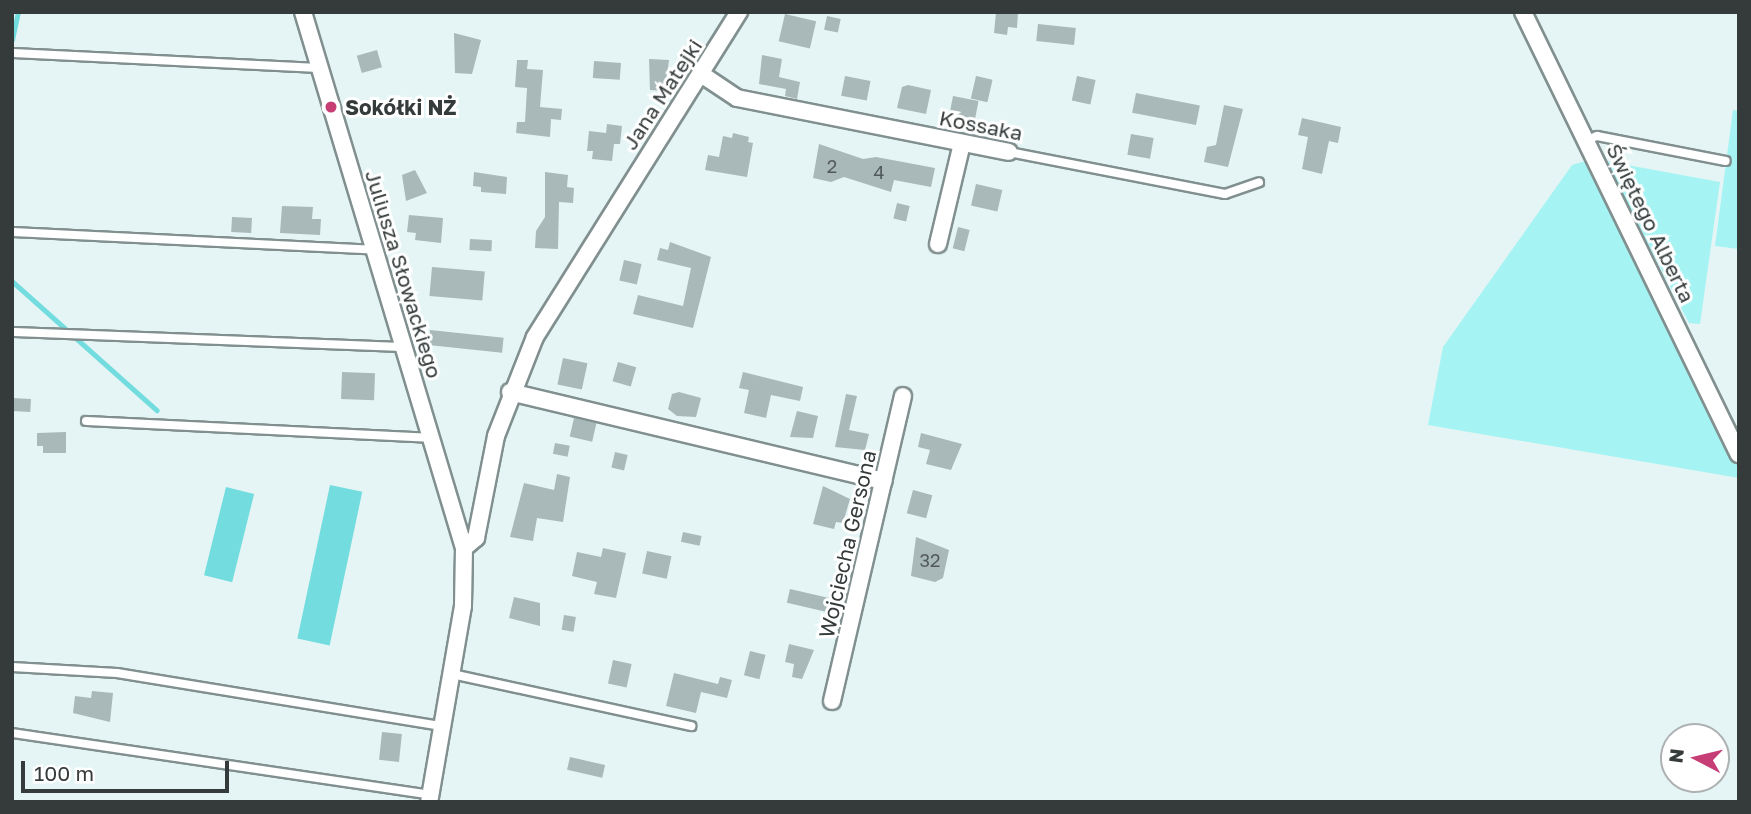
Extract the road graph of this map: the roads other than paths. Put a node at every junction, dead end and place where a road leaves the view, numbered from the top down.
1 (303, 12) edge
2 (739, 12) edge
3 (1523, 12) edge
4 (12, 53) edge
5 (320, 68) junction
6 (701, 74) junction
7 (1587, 140) junction
8 (962, 143) junction
9 (1009, 152) joint
10 (1726, 161) dead end
11 (1259, 182) dead end
12 (620, 197) joint
13 (12, 232) edge
14 (938, 244) dead end
15 (374, 250) junction
16 (12, 332) edge
17 (404, 347) junction
18 (510, 392) junction
19 (903, 396) dead end
20 (86, 421) dead end
21 (430, 438) junction
22 (1739, 453) edge
23 (884, 481) junction
24 (464, 548) junction
25 (12, 667) edge
26 (452, 674) junction
27 (832, 701) dead end
28 (443, 726) junction
29 (691, 726) dead end
30 (12, 733) edge
31 (429, 798) edge

1 - 5 street, Juliusza Słowackiego
2 - 6 street, Jana Matejki
3 - 7 street, Świętego Alberta
4 - 5 lane
5 - 15 street, Juliusza Słowackiego
6 - 8 street, Kossaka
6 - 12 street, Jana Matejki
7 - 10 lane
7 - 22 street, Świętego Alberta
8 - 9 street, Kossaka
8 - 14 street
9 - 11 lane, Kossaka
12 - 18 street, Juliusza Słowackiego
13 - 15 lane
15 - 17 street, Juliusza Słowackiego
16 - 17 lane
17 - 21 street, Juliusza Słowackiego
18 - 23 street
18 - 24 street, Juliusza Słowackiego
19 - 23 street, Wojciecha Gersona
20 - 21 lane
21 - 24 street, Juliusza Słowackiego
23 - 27 street, Wojciecha Gersona
24 - 26 street, Juliusza Słowackiego
25 - 28 lane
26 - 28 street, Juliusza Słowackiego
26 - 29 lane
28 - 31 street, Juliusza Słowackiego
30 - 31 lane

